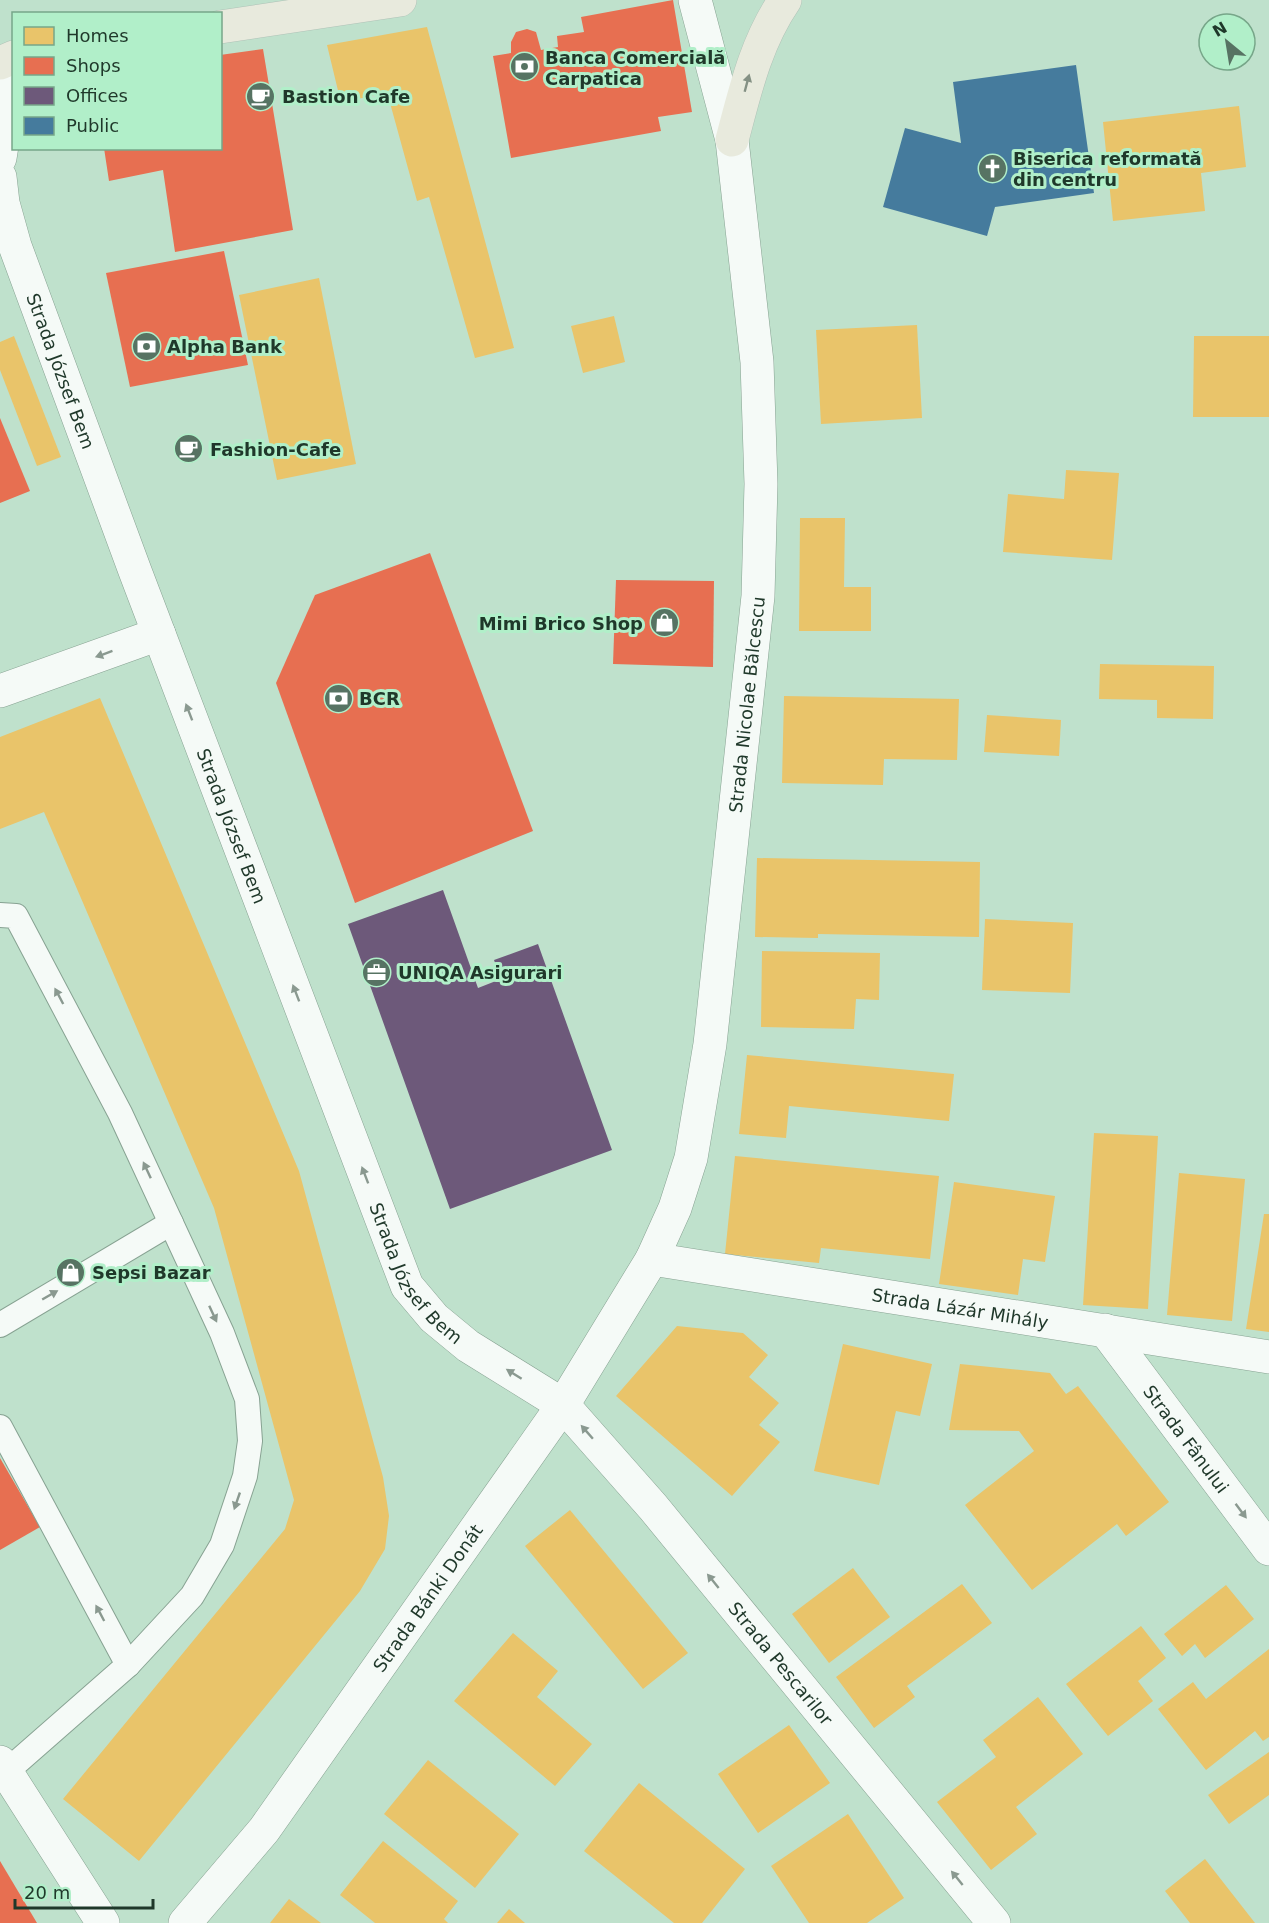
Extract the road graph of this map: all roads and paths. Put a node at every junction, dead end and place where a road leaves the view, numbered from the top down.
1 (400, 0) edge
2 (695, 0) edge
3 (785, 0) edge
4 (222, 27) edge
5 (12, 83) edge
6 (732, 140) junction
7 (0, 158) edge
8 (0, 177) edge
9 (159, 634) junction
10 (0, 691) edge
11 (0, 915) edge
12 (171, 1223) junction
13 (652, 1259) junction
14 (0, 1325) edge
15 (1104, 1330) junction
16 (1269, 1357) edge
17 (563, 1404) junction
18 (0, 1427) edge
19 (1269, 1549) edge
20 (128, 1665) junction
21 (3, 1767) edge
22 (103, 1923) edge
23 (185, 1923) edge
24 (994, 1923) edge

1 - 4 main road
2 - 6 street, Strada Nicolae Bălcescu
6 -> 3 main road
5 - 7 street
6 - 13 street, Strada Nicolae Bălcescu
8 - 9 street, Strada József Bem
9 -> 10 street
17 -> 9 street, Strada József Bem
12 -> 11 lane
14 -> 12 lane
12 -> 20 lane
13 - 15 street, Strada Lázár Mihály
13 - 17 street, Strada Bánki Donát
15 - 16 street, Strada Lázár Mihály
15 -> 19 street, Strada Fânului
17 - 23 street, Strada Bánki Donát
24 -> 17 street, Strada Pescarilor
20 -> 18 lane
20 - 21 lane
21 - 22 street

